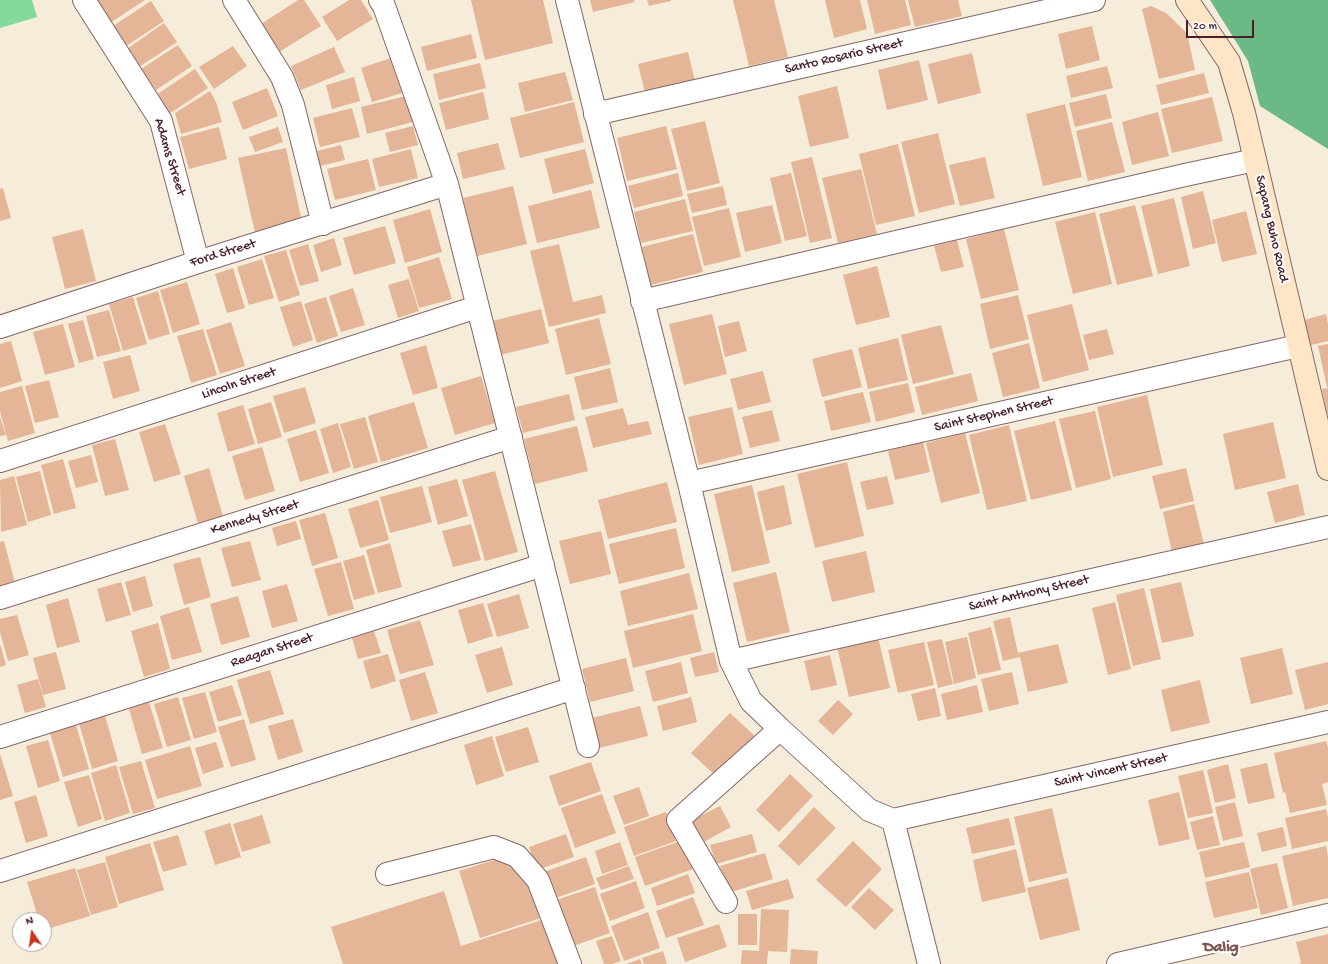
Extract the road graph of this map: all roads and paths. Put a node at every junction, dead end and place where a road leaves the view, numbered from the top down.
1 (84, 0) edge
2 (234, 0) edge
3 (380, 0) edge
4 (567, 0) edge
5 (1094, 0) edge
6 (1187, 0) edge
7 (595, 114) junction
8 (1255, 160) junction
9 (447, 184) junction
10 (323, 224) junction
11 (198, 262) junction
12 (642, 301) junction
13 (478, 307) junction
14 (0, 328) edge
15 (1298, 346) junction
16 (510, 437) junction
17 (0, 461) edge
18 (1328, 468) edge
19 (689, 483) junction
20 (1328, 527) edge
21 (543, 565) junction
22 (0, 598) edge
23 (730, 661) junction
24 (574, 688) junction
25 (1328, 722) edge
26 (780, 730) junction
27 (0, 737) edge
28 (588, 746) dead end
29 (893, 820) junction
30 (0, 871) edge
31 (387, 874) dead end
32 (726, 902) dead end
33 (1328, 915) edge
34 (570, 964) edge
35 (929, 964) edge
36 (1118, 964) edge

1 - 11 street, Adams Street
2 - 10 street
3 - 9 street
4 - 7 street
5 - 7 street, Santo Rosario Street
6 - 8 street, Sapang Buho Road
7 - 12 street
8 - 12 street
8 - 15 street, Sapang Buho Road
9 - 10 street, Ford Street
9 - 13 street
10 - 11 street, Ford Street
11 - 14 street, Ford Street
12 - 19 street
13 - 16 street
13 - 17 street, Lincoln Street
15 - 18 street, Sapang Buho Road
15 - 19 street, Saint Stephen Street
16 - 21 street
16 - 22 street, Kennedy Street
19 - 23 street
20 - 23 street, Saint Anthony Street
21 - 24 street
21 - 27 street, Reagan Street
23 - 26 street
24 - 28 street
24 - 30 street
25 - 29 street, Saint Vincent Street
26 - 29 street
26 - 32 street
29 - 35 street
31 - 34 street
33 - 36 street

